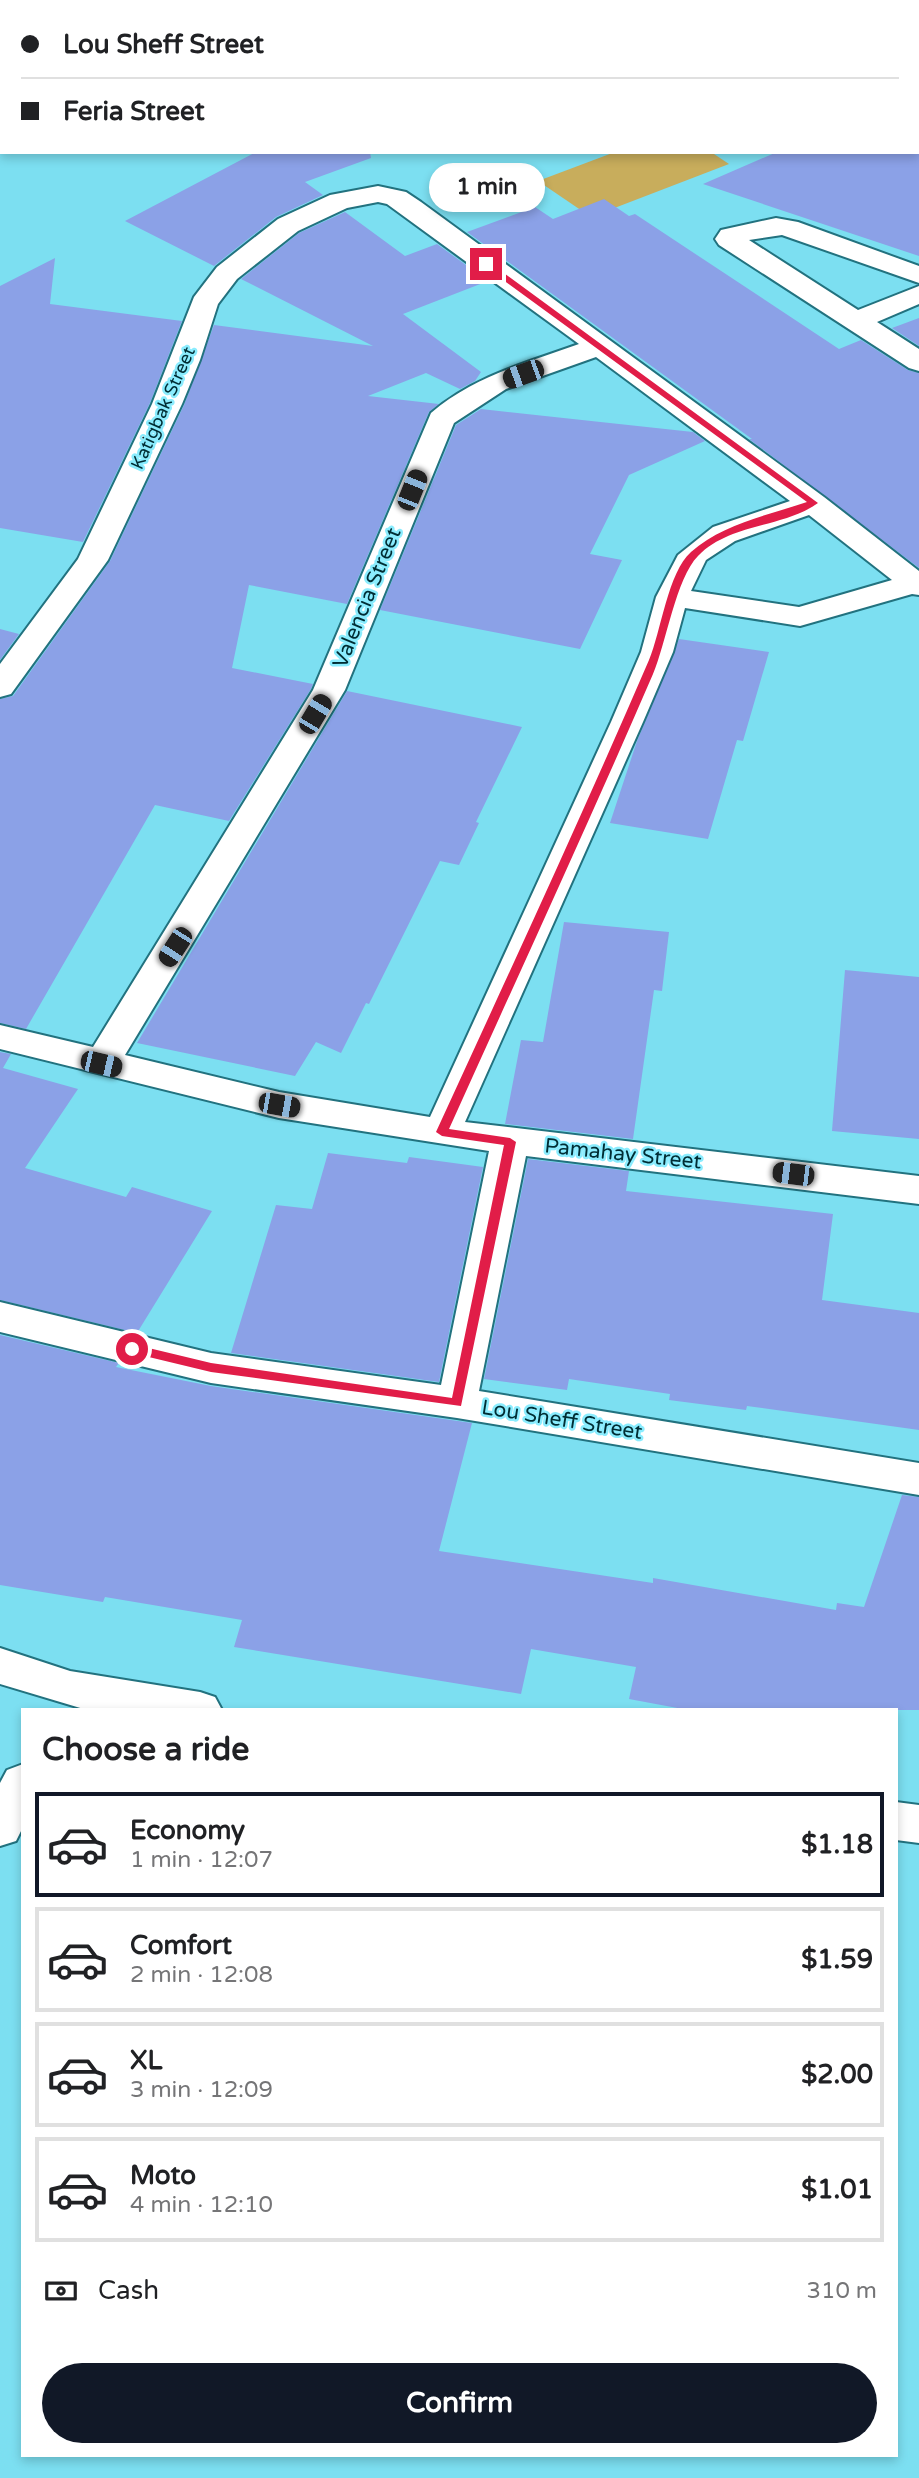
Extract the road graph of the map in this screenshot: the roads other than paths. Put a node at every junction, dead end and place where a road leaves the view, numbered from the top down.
1 (919, 275) edge
2 (919, 294) edge
3 (857, 321) junction
4 (599, 347) junction
5 (919, 362) edge
6 (813, 503) junction
7 (917, 584) edge
8 (672, 597) junction
9 (0, 687) edge
10 (0, 1037) edge
11 (101, 1064) junction
12 (442, 1132) junction
13 (510, 1142) junction
14 (919, 1189) edge
15 (0, 1317) edge
16 (457, 1403) junction
17 (919, 1479) edge
18 (0, 1667) edge
19 (65, 1700) edge
20 (173, 1708) edge
21 (21, 1787) edge
22 (898, 1821) edge
23 (919, 1824) edge
24 (0, 1827) edge

1 - 3 street
2 - 3 street
3 - 5 street
4 - 6 street
4 - 9 street, Katigbak Street
4 - 11 street, Valencia Street
6 - 7 street
6 - 8 street
7 - 8 street
8 - 12 street
10 - 11 street, Pamahay Street
11 - 12 street, Pamahay Street
12 - 13 street, Pamahay Street
13 - 14 street, Pamahay Street
13 - 16 street
15 - 16 street, Lou Sheff Street
16 - 17 street, Lou Sheff Street
18 - 19 street
19 - 20 street
21 - 24 street
22 - 23 street

